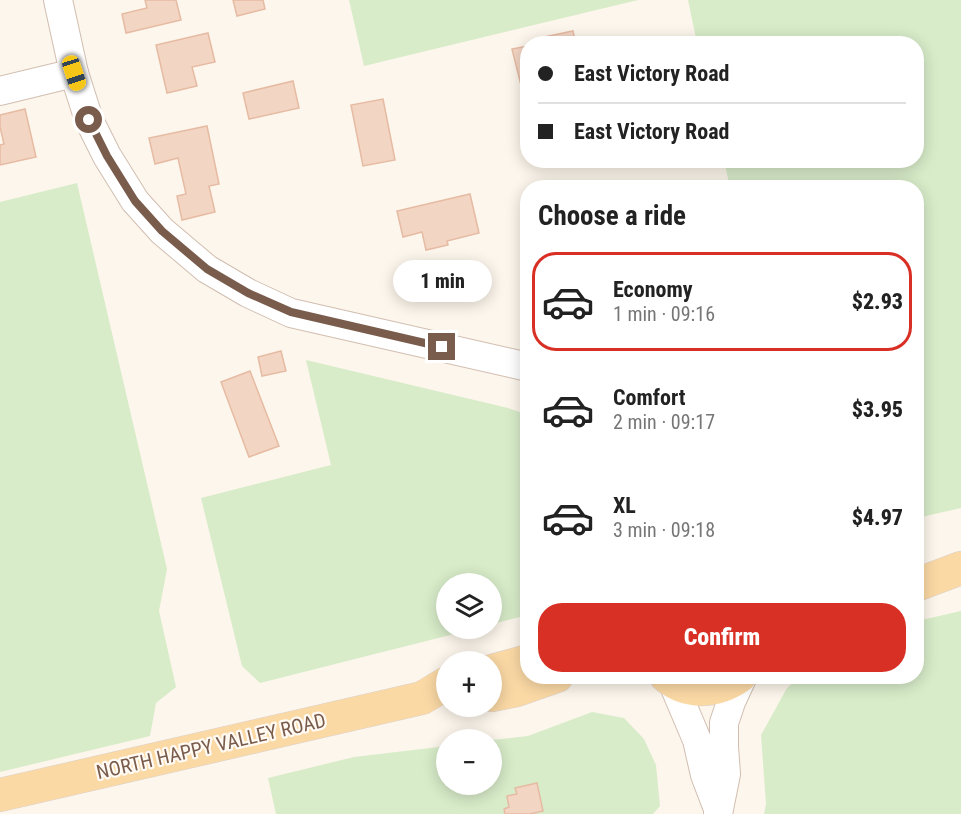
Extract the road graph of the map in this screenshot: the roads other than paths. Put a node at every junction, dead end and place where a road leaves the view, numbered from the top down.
1 (58, 0) edge
2 (74, 73) junction
3 (0, 91) edge
4 (520, 365) edge
5 (961, 563) edge
6 (924, 564) edge
7 (961, 568) edge
8 (924, 582) edge
9 (520, 662) edge
10 (502, 668) edge
11 (534, 684) edge
12 (671, 684) edge
13 (681, 684) edge
14 (729, 684) edge
15 (739, 684) edge
16 (502, 693) edge
17 (436, 695) edge
18 (0, 795) edge
19 (718, 811) edge

1 - 2 street
2 - 3 street
2 - 4 street
5 - 6 main road
7 - 8 main road
9 - 10 main road
11 - 16 main road
12 - 19 street
13 - 14 main road
15 - 19 street
17 - 18 main road, NORTH HAPPY VALLEY ROAD

